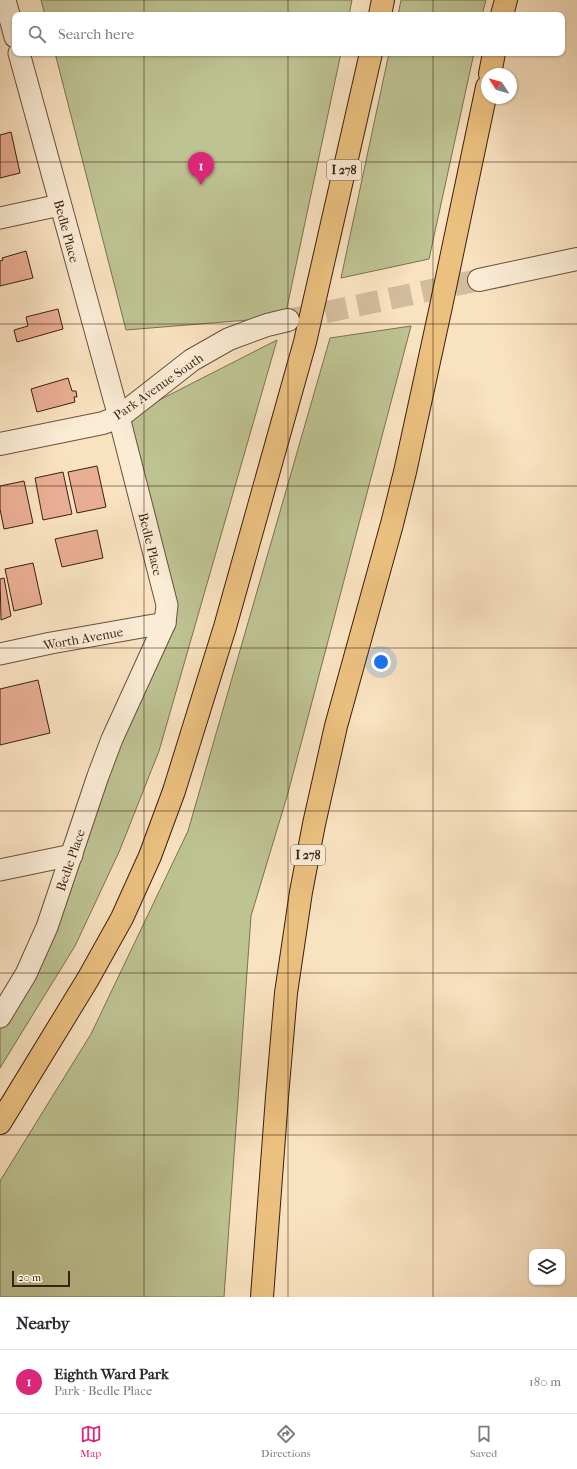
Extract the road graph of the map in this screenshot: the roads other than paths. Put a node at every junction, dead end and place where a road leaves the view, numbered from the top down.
1 (5, 0) edge
2 (383, 0) edge
3 (506, 0) edge
4 (381, 12) edge
5 (503, 12) edge
6 (12, 26) edge
7 (20, 56) edge
8 (370, 56) edge
9 (493, 56) edge
10 (491, 68) edge
11 (483, 104) edge
12 (60, 205) junction
13 (0, 218) edge
14 (577, 259) edge
15 (479, 280) tunnel mouth
16 (288, 320) tunnel mouth
17 (119, 417) junction
18 (0, 444) edge
19 (165, 623) junction
20 (0, 654) edge
21 (72, 855) junction
22 (0, 870) edge
23 (0, 1017) edge
24 (0, 1123) edge
25 (262, 1297) edge

1 - 6 street
2 - 4 highway
3 - 5 highway
7 - 12 street, Bedle Place
8 - 24 highway, I 278
9 - 10 highway
11 - 25 highway, I 278
12 - 13 street
12 - 17 street, Bedle Place
14 - 15 street
16 - 17 street, Park Avenue South
17 - 18 street, Park Avenue South
17 - 19 street, Bedle Place
19 - 20 street, Worth Avenue
19 - 21 street, Bedle Place
21 - 22 street
21 - 23 street, Bedle Place

